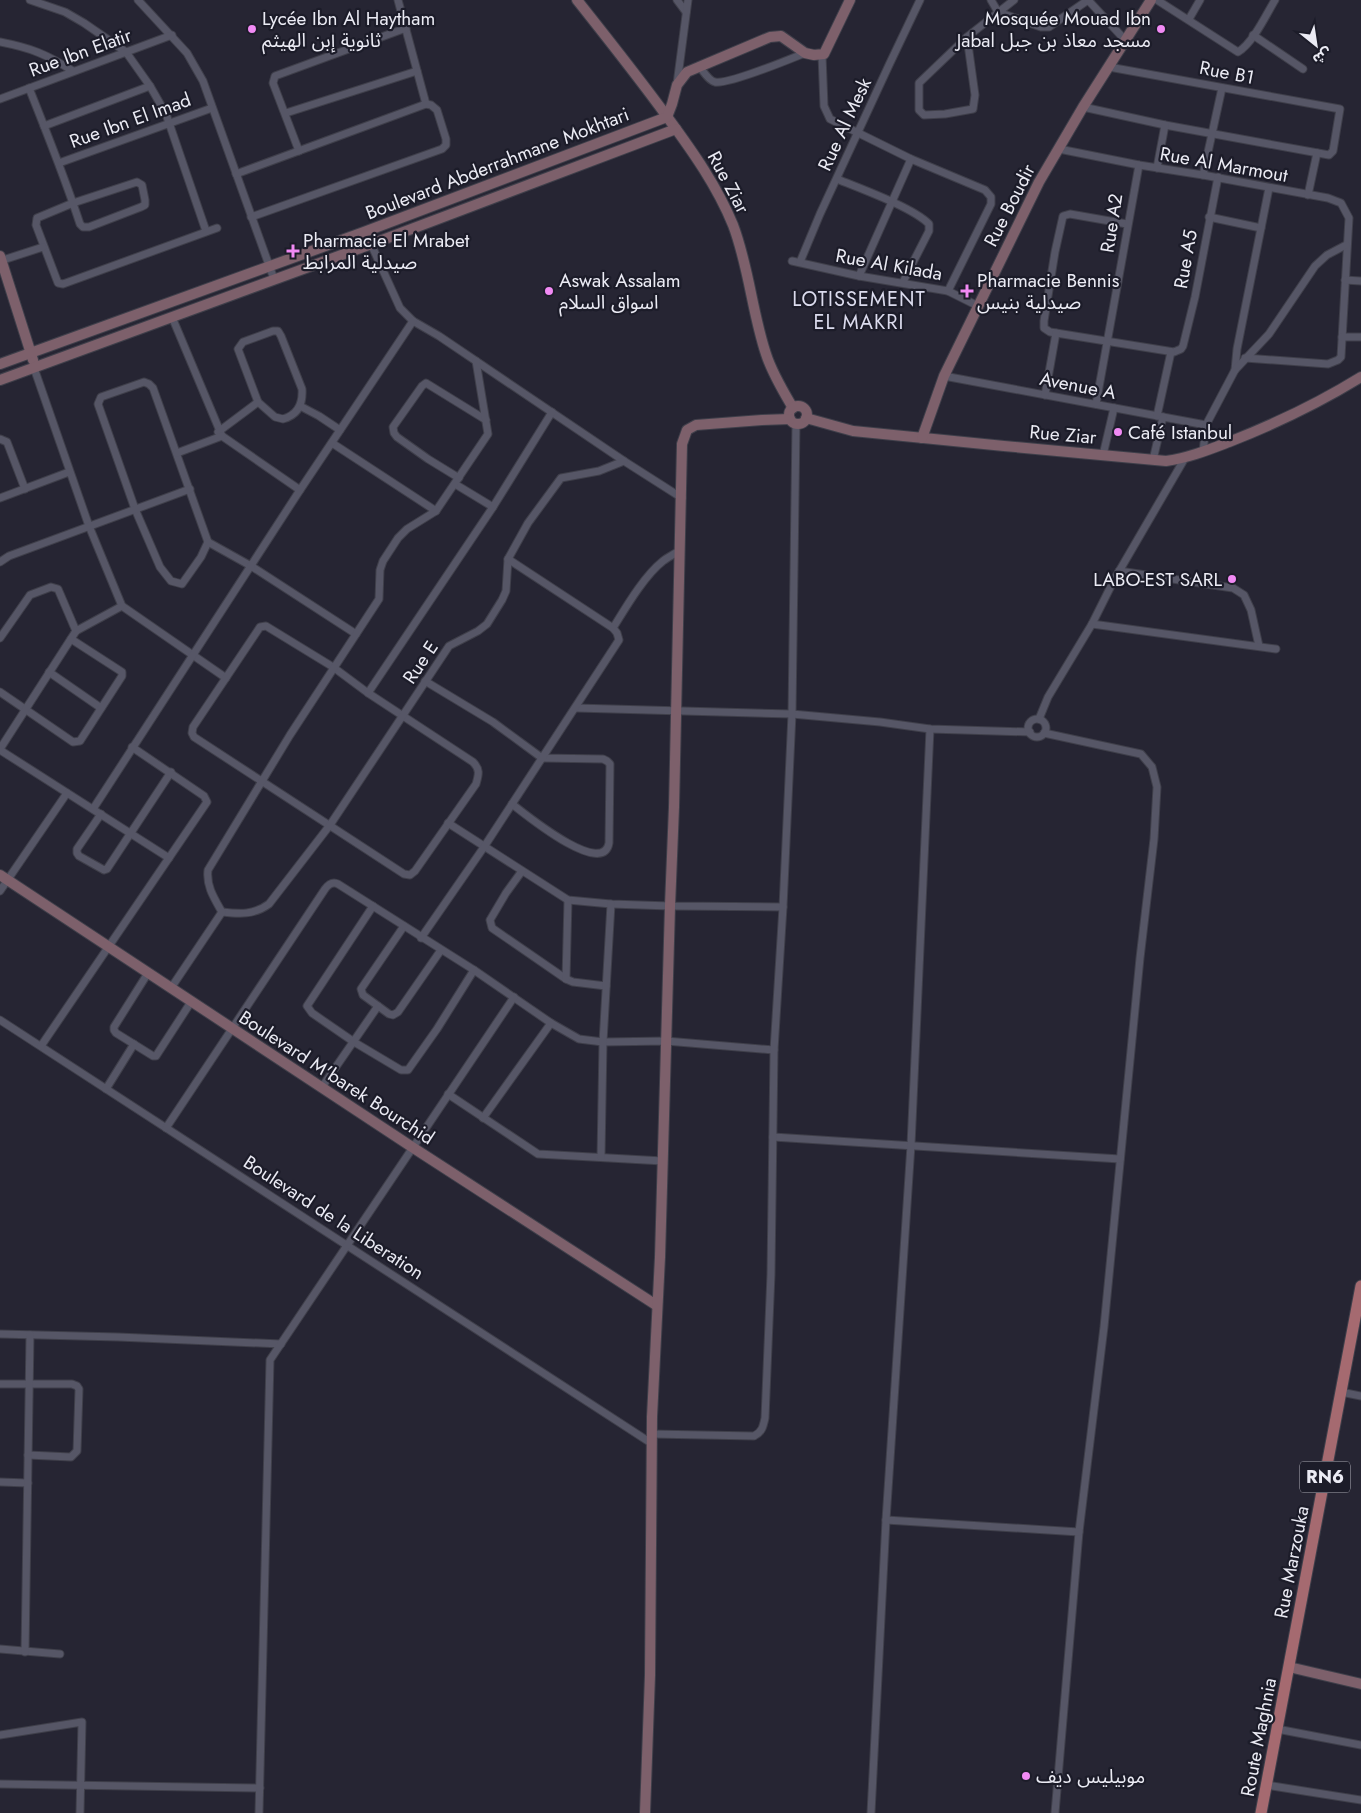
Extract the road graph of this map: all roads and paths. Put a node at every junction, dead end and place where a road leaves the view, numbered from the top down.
1 (30, 0) edge
2 (138, 0) edge
3 (398, 0) edge
4 (577, 0) edge
5 (677, 0) edge
6 (688, 0) edge
7 (850, 0) edge
8 (920, 0) edge
9 (991, 0) edge
10 (1014, 0) edge
11 (1088, 0) edge
12 (1151, 0) edge
13 (1156, 0) edge
14 (1200, 0) edge
15 (1275, 0) edge
16 (686, 12) junction
17 (998, 12) junction
18 (1189, 19) junction
19 (406, 28) junction
20 (172, 35) junction
21 (1253, 35) junction
22 (967, 38) junction
23 (1126, 41) junction
24 (0, 42) edge
25 (126, 52) junction
26 (805, 53) junction
27 (822, 55) junction
28 (699, 66) junction
29 (1109, 67) junction
30 (1303, 69) dead end
31 (417, 71) junction
32 (73, 72) junction
33 (677, 85) junction
34 (150, 86) junction
35 (29, 88) junction
36 (1222, 88) junction
37 (0, 99) edge
38 (426, 104) junction
39 (1083, 107) junction
40 (212, 108) junction
41 (286, 113) junction
42 (667, 116) junction
43 (169, 123) junction
44 (1165, 125) junction
45 (44, 126) junction
46 (676, 129) junction
47 (858, 133) junction
48 (1212, 134) junction
49 (1059, 149) junction
50 (299, 151) junction
51 (1317, 153) junction
52 (911, 159) junction
53 (59, 163) junction
54 (1138, 165) junction
55 (539, 166) junction
56 (1157, 168) junction
57 (236, 174) junction
58 (1203, 175) junction
59 (1218, 178) junction
60 (545, 179) junction
61 (837, 179) junction
62 (480, 188) junction
63 (1268, 188) junction
64 (1308, 195) junction
65 (485, 201) junction
66 (74, 203) junction
67 (892, 203) junction
68 (251, 217) junction
69 (1209, 217) junction
70 (1127, 224) junction
71 (217, 228) dead end
72 (1262, 228) junction
73 (206, 232) junction
74 (371, 244) junction
75 (1346, 245) junction
76 (43, 247) junction
77 (0, 259) edge
78 (792, 260) dead end
79 (800, 262) junction
80 (269, 266) junction
81 (859, 276) junction
82 (274, 279) junction
83 (1346, 280) junction
84 (1361, 281) edge
85 (903, 282) junction
86 (948, 291) junction
87 (978, 306) junction
88 (172, 317) junction
89 (413, 321) junction
90 (1053, 332) junction
91 (1342, 337) junction
92 (1361, 337) edge
93 (1108, 342) junction
94 (1171, 352) junction
95 (32, 353) junction
96 (1245, 358) junction
97 (476, 361) junction
98 (0, 364) edge
99 (34, 368) junction
100 (1235, 370) junction
101 (944, 376) junction
102 (1361, 377) edge
103 (0, 380) edge
104 (1045, 395) junction
105 (258, 402) junction
106 (1096, 404) junction
107 (300, 406) junction
108 (793, 408) junction
109 (1114, 408) junction
110 (552, 412) junction
111 (1160, 417) junction
112 (806, 418) junction
113 (486, 420) junction
114 (793, 422) junction
115 (1206, 425) junction
116 (340, 430) junction
117 (220, 434) junction
118 (922, 438) junction
119 (0, 439) edge
120 (332, 443) junction
121 (1203, 452) junction
122 (177, 454) junction
123 (1103, 455) junction
124 (1185, 458) junction
125 (1153, 460) junction
126 (624, 461) junction
127 (69, 472) junction
128 (457, 481) junction
129 (25, 489) junction
130 (190, 489) junction
131 (300, 490) junction
132 (0, 498) edge
133 (682, 498) junction
134 (492, 507) junction
135 (135, 509) junction
136 (436, 511) junction
137 (89, 526) junction
138 (208, 542) junction
139 (680, 550) junction
140 (508, 559) junction
141 (0, 562) edge
142 (251, 566) junction
143 (1119, 571) junction
144 (122, 606) junction
145 (1092, 624) junction
146 (613, 628) junction
147 (76, 631) junction
148 (356, 634) junction
149 (0, 638) edge
150 (71, 639) junction
151 (1259, 646) junction
152 (1276, 648) dead end
153 (192, 655) junction
154 (333, 667) junction
155 (49, 672) junction
156 (226, 678) junction
157 (425, 681) junction
158 (0, 692) edge
159 (368, 693) junction
160 (101, 708) junction
161 (576, 708) junction
162 (25, 709) junction
163 (676, 711) junction
164 (792, 714) junction
165 (404, 715) junction
166 (1039, 719) junction
167 (930, 729) junction
168 (1030, 732) junction
169 (1044, 733) junction
170 (132, 747) junction
171 (0, 750) edge
172 (542, 758) junction
173 (171, 772) junction
174 (261, 782) junction
175 (67, 793) junction
176 (512, 804) junction
177 (93, 809) junction
178 (101, 814) junction
179 (448, 824) junction
180 (330, 826) junction
181 (130, 833) junction
182 (484, 847) junction
183 (169, 858) junction
184 (522, 871) junction
185 (4, 878) edge
186 (0, 891) edge
187 (568, 900) junction
188 (611, 904) junction
189 (373, 906) junction
190 (670, 906) junction
191 (783, 907) junction
192 (222, 912) junction
193 (404, 926) junction
194 (421, 938) junction
195 (108, 948) junction
196 (441, 950) junction
197 (474, 970) junction
198 (148, 973) junction
199 (566, 979) junction
200 (606, 986) junction
201 (171, 988) junction
202 (514, 997) junction
203 (191, 1002) junction
204 (378, 1006) junction
205 (0, 1020) edge
206 (551, 1023) junction
207 (231, 1029) junction
208 (666, 1041) junction
209 (354, 1042) junction
210 (603, 1042) junction
211 (134, 1044) junction
212 (42, 1046) junction
213 (774, 1050) junction
214 (322, 1088) junction
215 (106, 1089) junction
216 (448, 1094) junction
217 (483, 1118) junction
218 (166, 1128) junction
219 (773, 1137) junction
220 (911, 1145) junction
221 (412, 1147) junction
222 (601, 1157) junction
223 (1120, 1159) junction
224 (663, 1161) junction
225 (348, 1245) junction
226 (1361, 1286) edge
227 (656, 1305) junction
228 (0, 1334) edge
229 (30, 1335) junction
230 (281, 1344) junction
231 (0, 1384) edge
232 (29, 1385) junction
233 (1341, 1392) junction
234 (1361, 1396) edge
235 (651, 1438) junction
236 (28, 1455) junction
237 (0, 1482) edge
238 (28, 1483) junction
239 (886, 1520) junction
240 (1079, 1532) junction
241 (0, 1650) edge
242 (25, 1652) junction
243 (60, 1654) dead end
244 (1289, 1667) junction
245 (1361, 1684) edge
246 (1277, 1729) junction
247 (0, 1735) edge
248 (1361, 1745) edge
249 (0, 1784) edge
250 (81, 1785) junction
251 (1266, 1785) junction
252 (260, 1788) junction
253 (1361, 1800) edge
254 (80, 1813) edge
255 (259, 1813) edge
256 (645, 1813) edge
257 (871, 1813) edge
258 (1055, 1813) edge
259 (1260, 1813) edge

1 - 25 street
2 - 20 street
3 - 19 street
4 - 42 street, Rue Ziar
5 - 16 street
6 - 16 street
7 - 27 street
8 - 47 street, Rue Al Mesk
9 - 17 street
10 - 17 street
11 - 17 street
11 - 23 street
12 - 23 street, Rue Boudir
13 - 18 street
14 - 18 street
15 - 21 street
16 - 33 street
17 - 22 street
18 - 21 street
19 - 31 street
19 - 41 street
20 - 25 street, Rue Ibn Elatir
20 - 40 street
21 - 30 street
22 - 22 street
23 - 29 street, Rue Boudir
24 - 32 street
25 - 32 street, Rue Ibn Elatir
25 - 34 street
26 - 27 street
26 - 28 street
26 - 28 street
27 - 47 street
28 - 33 street
29 - 36 street, Rue B1
29 - 39 street, Rue Boudir
31 - 38 street
31 - 41 street
32 - 35 street, Rue Ibn Elatir
33 - 42 street
34 - 43 street
34 - 45 street
35 - 37 street, Rue Ibn Elatir
35 - 45 street
36 - 48 street
36 - 51 street, Rue B1
38 - 50 street
38 - 68 street
39 - 44 street
39 - 49 street, Rue Boudir
40 - 43 street, Rue Ibn El Imad
40 - 57 street
41 - 50 street
42 - 46 street, Rue Ziar
42 - 55 street, Boulevard Abderrahmane Mokhtari
43 - 53 street, Rue Ibn El Imad
43 - 73 street
44 - 48 street
44 - 56 street
45 - 53 street
46 - 60 street, Boulevard Abderrahmane Mokhtari
46 - 108 street, Rue Ziar
47 - 52 street
47 - 61 street, Rue Al Mesk
48 - 51 street
48 - 58 street
49 - 54 street, Rue Al Marmout
49 - 87 street, Rue Boudir
50 - 57 street
51 - 64 street
52 - 67 street
52 - 86 street
53 - 66 street
54 - 56 street, Rue Al Marmout
54 - 70 street, Rue A2
55 - 60 street
55 - 62 street, Boulevard Abderrahmane Mokhtari
56 - 58 street, Rue Al Marmout
57 - 68 street
58 - 59 street, Rue Al Marmout
59 - 63 street, Rue Al Marmout
59 - 69 street, Rue A5
60 - 65 street, Boulevard Abderrahmane Mokhtari
61 - 67 street
61 - 79 street, Rue Al Mesk
62 - 65 street
62 - 80 street, Boulevard Abderrahmane Mokhtari
63 - 64 street, Rue Al Marmout
63 - 72 street
64 - 75 street, Rue Al Marmout
65 - 74 street, Boulevard Abderrahmane Mokhtari
66 - 66 street
66 - 76 street
67 - 81 street
67 - 85 street
68 - 80 street
69 - 72 street
69 - 94 street, Rue A5
70 - 90 street
70 - 93 street, Rue A2
71 - 73 street
72 - 100 street
73 - 76 street
74 - 82 street, Boulevard Abderrahmane Mokhtari
74 - 89 street
75 - 83 street, Rue Al Marmout
75 - 96 street
76 - 77 street
77 - 95 street
78 - 79 street, Rue Al Kilada
79 - 81 street, Rue Al Kilada
80 - 82 street
80 - 95 street, Boulevard Abderrahmane Mokhtari
81 - 85 street, Rue Al Kilada
82 - 88 street, Boulevard Abderrahmane Mokhtari
83 - 84 street
83 - 91 street, Rue Al Marmout
85 - 86 street, Rue Al Kilada
86 - 87 street, Rue Al Kilada
87 - 101 street, Rue Boudir
88 - 99 street, Boulevard Abderrahmane Mokhtari
88 - 117 street
89 - 97 street
89 - 116 street
90 - 93 street
90 - 104 street
91 - 92 street
91 - 96 street, Rue Al Marmout
93 - 94 street
93 - 106 street, Rue A2
94 - 111 street
95 - 98 street, Boulevard Abderrahmane Mokhtari
95 - 99 street
96 - 100 street
97 - 110 street
97 - 113 street
99 - 103 street, Boulevard Abderrahmane Mokhtari
99 - 127 street
100 - 115 street
101 - 104 street, Avenue A
101 - 118 street, Rue Boudir
102 - 121 street, Rue Ziar
104 - 106 street, Avenue A
105 - 107 street
105 - 107 street
105 - 117 street
106 - 109 street, Avenue A
107 - 116 street
108 - 112 street
108 - 114 street
109 - 111 street, Avenue A
109 - 123 street
110 - 126 street
110 - 134 street
111 - 115 street, Avenue A
111 - 125 street
112 - 114 street
112 - 118 street, Rue Ziar
113 - 128 street
113 - 128 street
114 - 133 street
114 - 164 street
115 - 121 street
116 - 120 street
117 - 122 street
117 - 131 street
118 - 123 street, Rue Ziar
119 - 129 street
120 - 131 street
120 - 136 street
121 - 124 street, Rue Ziar
122 - 130 street
122 - 135 street
123 - 125 street, Rue Ziar
124 - 125 street, Rue Ziar
124 - 143 street
126 - 133 street
126 - 140 street, Rue E
127 - 129 street
127 - 137 street
128 - 134 street
128 - 136 street
129 - 132 street
130 - 135 street
130 - 138 street
131 - 142 street
133 - 139 street
134 - 159 street
135 - 137 street
135 - 138 street
136 - 148 street
137 - 141 street
137 - 144 street
138 - 142 street
139 - 146 street
139 - 163 street
140 - 146 street
140 - 157 street, Rue E
142 - 148 street
142 - 153 street
143 - 145 street
143 - 151 street
144 - 147 street
144 - 153 street
145 - 151 street
145 - 166 street
146 - 161 street
147 - 149 street
147 - 150 street
148 - 154 street
150 - 155 street
150 - 160 street
151 - 152 street
153 - 156 street
153 - 170 street
154 - 156 street
154 - 159 street
154 - 174 street
155 - 160 street
155 - 162 street
156 - 174 street
157 - 165 street, Rue E
157 - 172 street
158 - 162 street
159 - 165 street
160 - 162 street
161 - 163 street
161 - 172 street
162 - 171 street
163 - 164 street
163 - 190 street
164 - 167 street
164 - 191 street
165 - 179 street
165 - 180 street, Rue E
166 - 168 street
166 - 169 street
167 - 168 street
167 - 220 street
168 - 169 street
169 - 223 street
170 - 173 street
170 - 177 street
171 - 175 street
172 - 176 street
172 - 176 street
173 - 181 street
173 - 183 street
174 - 180 street
174 - 192 street
175 - 177 street
175 - 185 street
176 - 182 street
177 - 178 street
178 - 181 street
178 - 181 street
179 - 180 street
179 - 182 street
180 - 192 street, Rue E
181 - 183 street
182 - 184 street
182 - 194 street
183 - 195 street
184 - 187 street
184 - 199 street
185 - 186 street
185 - 195 street, Boulevard M'barek Bourchid
187 - 188 street
187 - 199 street
188 - 190 street
188 - 200 street
189 - 193 street
189 - 207 street
189 - 209 street
190 - 191 street
190 - 208 street
191 - 213 street
192 - 201 street
193 - 194 street
193 - 204 street
194 - 196 street
195 - 198 street, Boulevard M'barek Bourchid
195 - 212 street
196 - 197 street
196 - 204 street
197 - 202 street
197 - 209 street
198 - 201 street, Boulevard M'barek Bourchid
198 - 211 street
199 - 200 street
200 - 210 street
201 - 203 street, Boulevard M'barek Bourchid
202 - 206 street
202 - 216 street
203 - 207 street, Boulevard M'barek Bourchid
203 - 211 street
204 - 209 street
205 - 212 street, Boulevard de la Liberation
206 - 210 street
206 - 217 street
207 - 214 street, Boulevard M'barek Bourchid
207 - 218 street
208 - 210 street
208 - 213 street
208 - 224 street
209 - 214 street
210 - 222 street
211 - 215 street
212 - 215 street, Boulevard de la Liberation
213 - 219 street
214 - 221 street, Boulevard M'barek Bourchid
215 - 218 street, Boulevard de la Liberation
216 - 217 street
216 - 221 street
217 - 222 street
218 - 225 street, Boulevard de la Liberation
219 - 220 street
219 - 235 street
220 - 223 street
220 - 239 street
221 - 225 street
221 - 227 street, Boulevard M'barek Bourchid
222 - 224 street
223 - 240 street
224 - 227 street
225 - 230 street
225 - 235 street, Boulevard de la Liberation
226 - 233 main road, Rue Marzouka / RN6
227 - 235 street
228 - 229 street
229 - 230 street
229 - 232 street
230 - 252 street
231 - 232 street
232 - 236 street
232 - 236 street
233 - 234 street
233 - 244 main road, Rue Marzouka / RN6
235 - 256 street
236 - 238 street
237 - 238 street
238 - 242 street
239 - 240 street
239 - 257 street
240 - 258 street
241 - 242 street
242 - 243 street
244 - 245 street
244 - 246 main road, Route Maghnia / RN6
246 - 248 street
246 - 251 main road, Route Maghnia / RN6
247 - 250 street
249 - 250 street
250 - 252 street
250 - 254 street
251 - 253 street
251 - 259 main road, Route Maghnia / RN6
252 - 255 street

